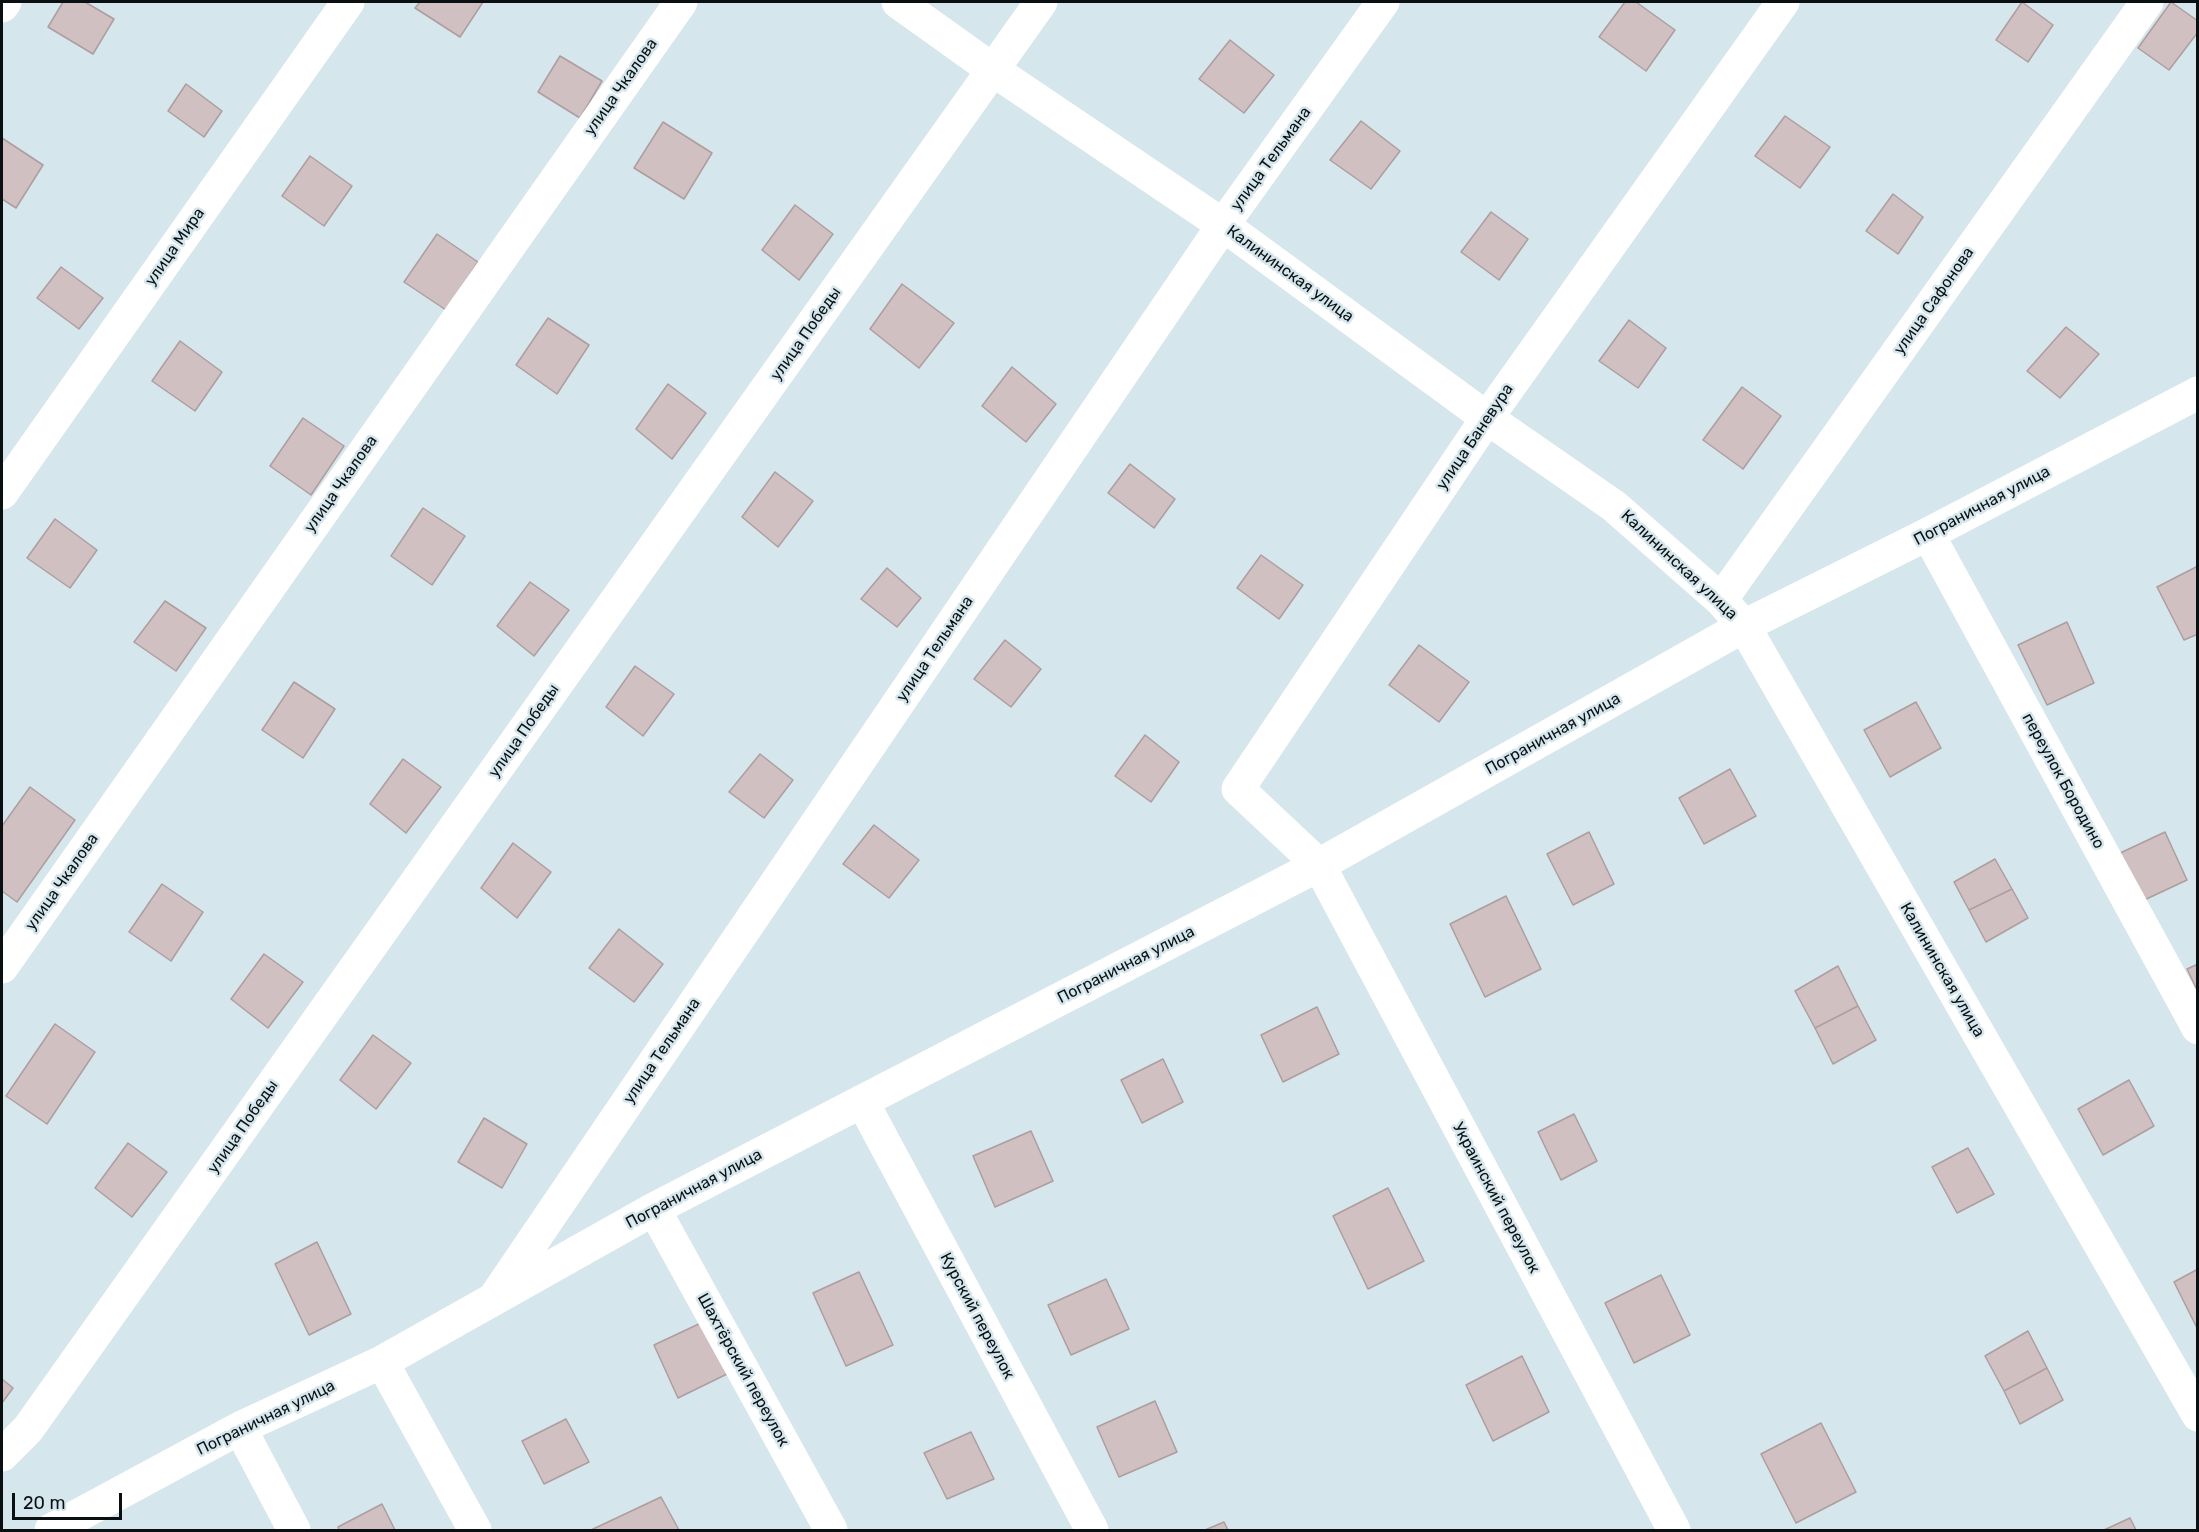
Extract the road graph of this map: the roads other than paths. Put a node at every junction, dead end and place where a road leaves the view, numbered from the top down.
1 (5, 2) edge
2 (348, 2) edge
3 (681, 2) edge
4 (898, 2) edge
5 (1041, 2) edge
6 (1383, 2) edge
7 (1783, 2) edge
8 (2147, 2) edge
9 (2, 6) edge
10 (993, 70) junction
11 (1223, 225) junction
12 (2198, 393) edge
13 (1487, 418) junction
14 (2, 493) edge
15 (1928, 534) junction
16 (1721, 600) junction
17 (1744, 626) junction
18 (1319, 865) junction
19 (2, 967) edge
20 (2198, 1028) edge
21 (862, 1101) junction
22 (654, 1209) junction
23 (492, 1300) junction
24 (382, 1362) junction
25 (2198, 1415) edge
26 (240, 1428) junction
27 (2, 1455) edge
28 (51, 1530) edge
29 (294, 1530) edge
30 (475, 1530) edge
31 (831, 1530) edge
32 (1092, 1530) edge
33 (1674, 1530) edge

1 - 9 street
2 - 14 street, улица Мира
3 - 19 street, улица Чкалова
4 - 10 street, Калининская улица
5 - 10 street, улица Победы
6 - 11 street, улица Тельмана
7 - 13 street, улица Баневура
8 - 16 street, улица Сафонова
10 - 11 street, Калининская улица
10 - 27 street, улица Победы
11 - 13 street, Калининская улица
11 - 23 street, улица Тельмана
12 - 15 street, Пограничная улица
13 - 16 street, Калининская улица
13 - 18 street, улица Баневура
15 - 17 street, Пограничная улица
15 - 20 street, переулок Бородино
16 - 17 street, Калининская улица
17 - 18 street, Пограничная улица
17 - 25 street, Калининская улица
18 - 21 street, Пограничная улица
18 - 33 street, Украинский переулок
21 - 22 street, Пограничная улица
21 - 32 street, Курский переулок
22 - 23 street, Пограничная улица
22 - 31 street, Шахтёрский переулок
23 - 24 street, Пограничная улица
24 - 26 street, Пограничная улица
24 - 30 street
26 - 28 street, Пограничная улица
26 - 29 street

